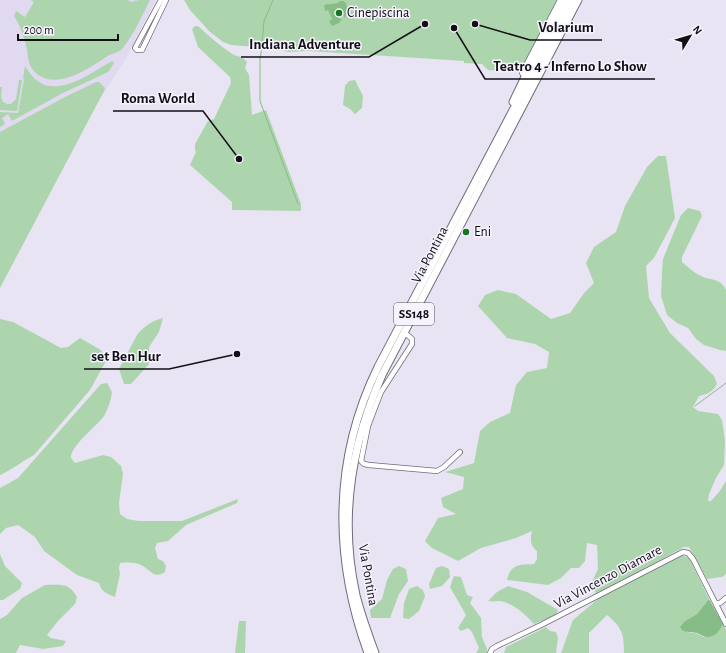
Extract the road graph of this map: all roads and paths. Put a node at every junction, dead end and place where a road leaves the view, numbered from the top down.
1 (161, 0) edge
2 (166, 0) edge
3 (560, 0) edge
4 (564, 0) edge
5 (576, 1) edge
6 (525, 76) junction
7 (482, 169) junction
8 (405, 333) junction
9 (460, 452) dead end
10 (726, 598) edge
11 (716, 603) junction
12 (726, 624) edge
13 (368, 653) edge
14 (375, 653) edge
15 (490, 653) edge

1 - 2 street
3 - 6 street
4 - 6 highway
5 - 7 highway, Via Pontina / SS148
5 - 8 highway, Via Pontina / SS148
6 - 7 highway
7 - 13 highway, Via Pontina / SS148
8 - 9 street
8 - 14 highway, Via Pontina / SS148
10 - 11 street
11 - 12 street, Via Vincenzo Diamare
11 - 15 street, Via Vincenzo Diamare

